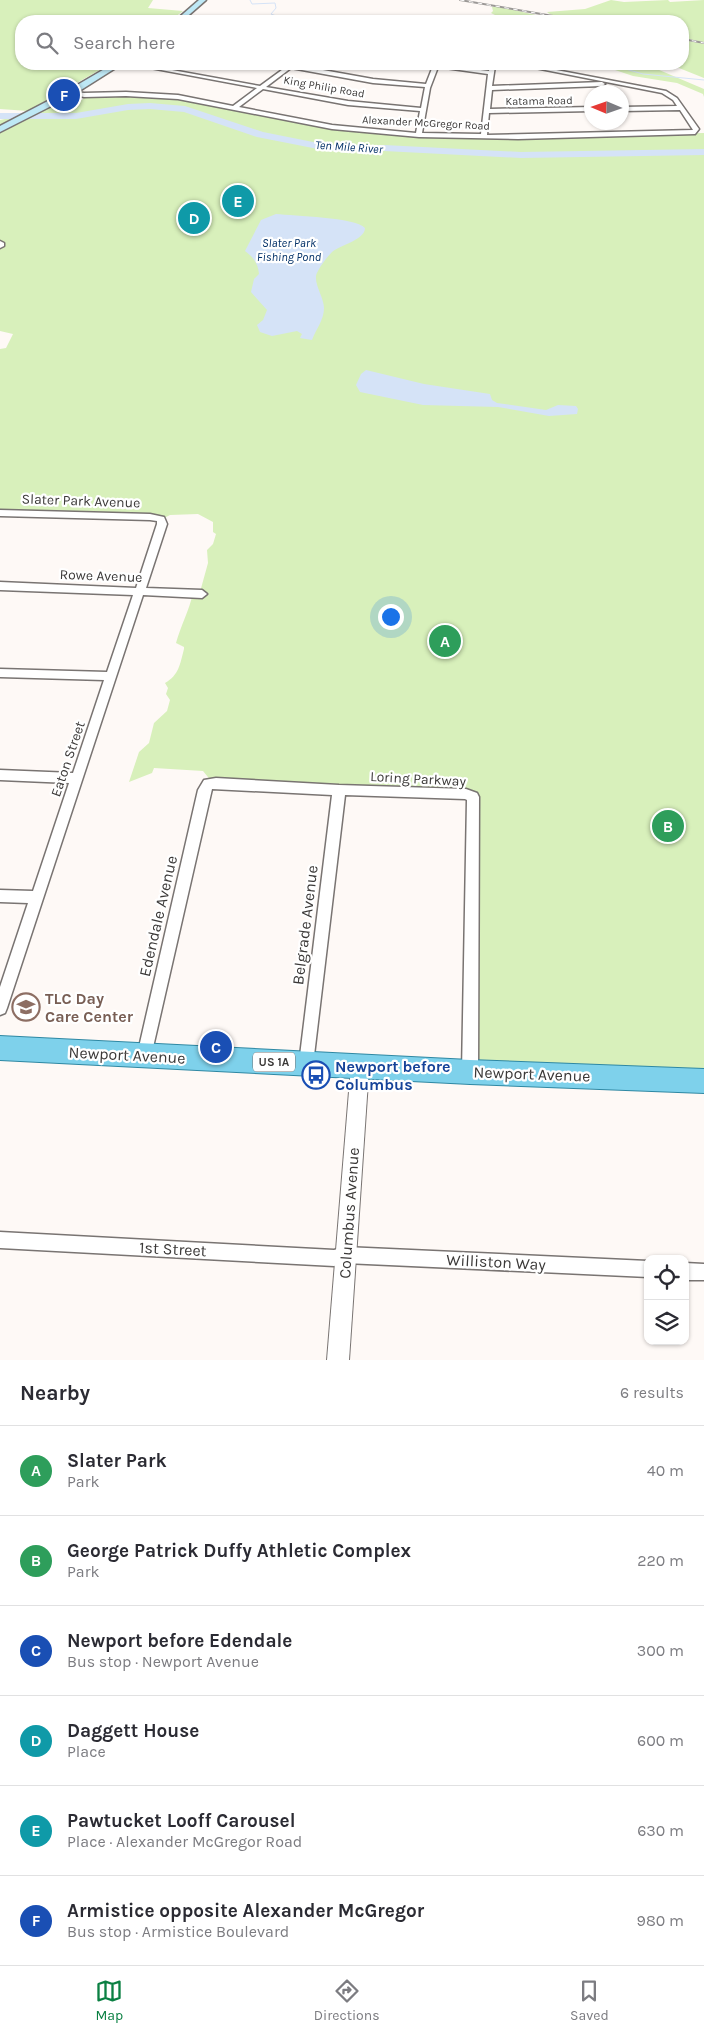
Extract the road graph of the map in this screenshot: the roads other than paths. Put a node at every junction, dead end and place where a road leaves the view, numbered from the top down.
1 (203, 0) edge
2 (185, 15) edge
3 (108, 70) edge
4 (168, 70) edge
5 (285, 70) edge
6 (317, 70) edge
7 (433, 70) edge
8 (472, 70) edge
9 (491, 70) edge
10 (549, 70) edge
11 (491, 73) junction
12 (607, 81) junction
13 (263, 86) junction
14 (429, 86) junction
15 (489, 88) junction
16 (70, 93) junction
17 (46, 106) joint
18 (235, 107) junction
19 (681, 108) junction
20 (584, 109) edge
21 (629, 109) edge
22 (424, 110) junction
23 (487, 111) junction
24 (0, 130) edge
25 (419, 135) junction
26 (484, 136) junction
27 (0, 513) edge
28 (162, 519) joint
29 (0, 586) edge
30 (140, 591) junction
31 (202, 594) dead end
32 (0, 673) edge
33 (112, 676) junction
34 (0, 774) edge
35 (77, 778) junction
36 (208, 784) joint
37 (339, 790) junction
38 (0, 896) edge
39 (36, 897) junction
40 (0, 1008) edge
41 (0, 1048) edge
42 (144, 1056) junction
43 (306, 1064) junction
44 (360, 1067) junction
45 (470, 1072) junction
46 (704, 1081) edge
47 (0, 1240) edge
48 (345, 1255) junction
49 (644, 1269) edge
50 (689, 1271) edge
51 (704, 1272) edge
52 (338, 1360) edge

1 - 2 main road
3 - 16 main road
4 - 13 street, King Philip Road
5 - 13 street
6 - 14 street
7 - 14 street
8 - 11 street
9 - 11 street
10 - 12 street
11 - 15 street
12 - 15 street
12 - 19 street
13 - 18 street
13 - 22 street, King Philip Road
14 - 22 street
15 - 23 street
16 - 17 main road
16 - 18 street, Alexander McGregor Road
17 - 24 main road
18 - 25 street, Alexander McGregor Road
19 - 21 street
19 - 26 street, Alexander McGregor Road
20 - 23 street, Katama Road
22 - 25 street
23 - 26 street
25 - 26 street, Alexander McGregor Road
27 - 28 street, Slater Park Avenue
28 - 30 street, Eaton Street
29 - 30 street, Rowe Avenue
30 - 31 street, Rowe Avenue
30 - 33 street, Eaton Street
32 - 33 street
33 - 35 street, Eaton Street
34 - 35 street
35 - 39 street, Eaton Street
36 - 37 street, Loring Parkway
36 - 42 street, Edendale Avenue
37 - 43 street, Belgrade Avenue
37 - 45 street, Loring Parkway
38 - 39 street
39 - 40 street, Eaton Street
41 - 42 main road, Newport Avenue / US 1A
42 - 43 main road, Newport Avenue / US 1A
43 - 44 main road, Newport Avenue / US 1A
44 - 45 main road, Newport Avenue / US 1A
44 - 48 street, Columbus Avenue
45 - 46 main road, Newport Avenue / US 1A
47 - 48 street, 1st Street
48 - 49 street, Williston Way
48 - 52 street, Columbus Avenue
50 - 51 street

